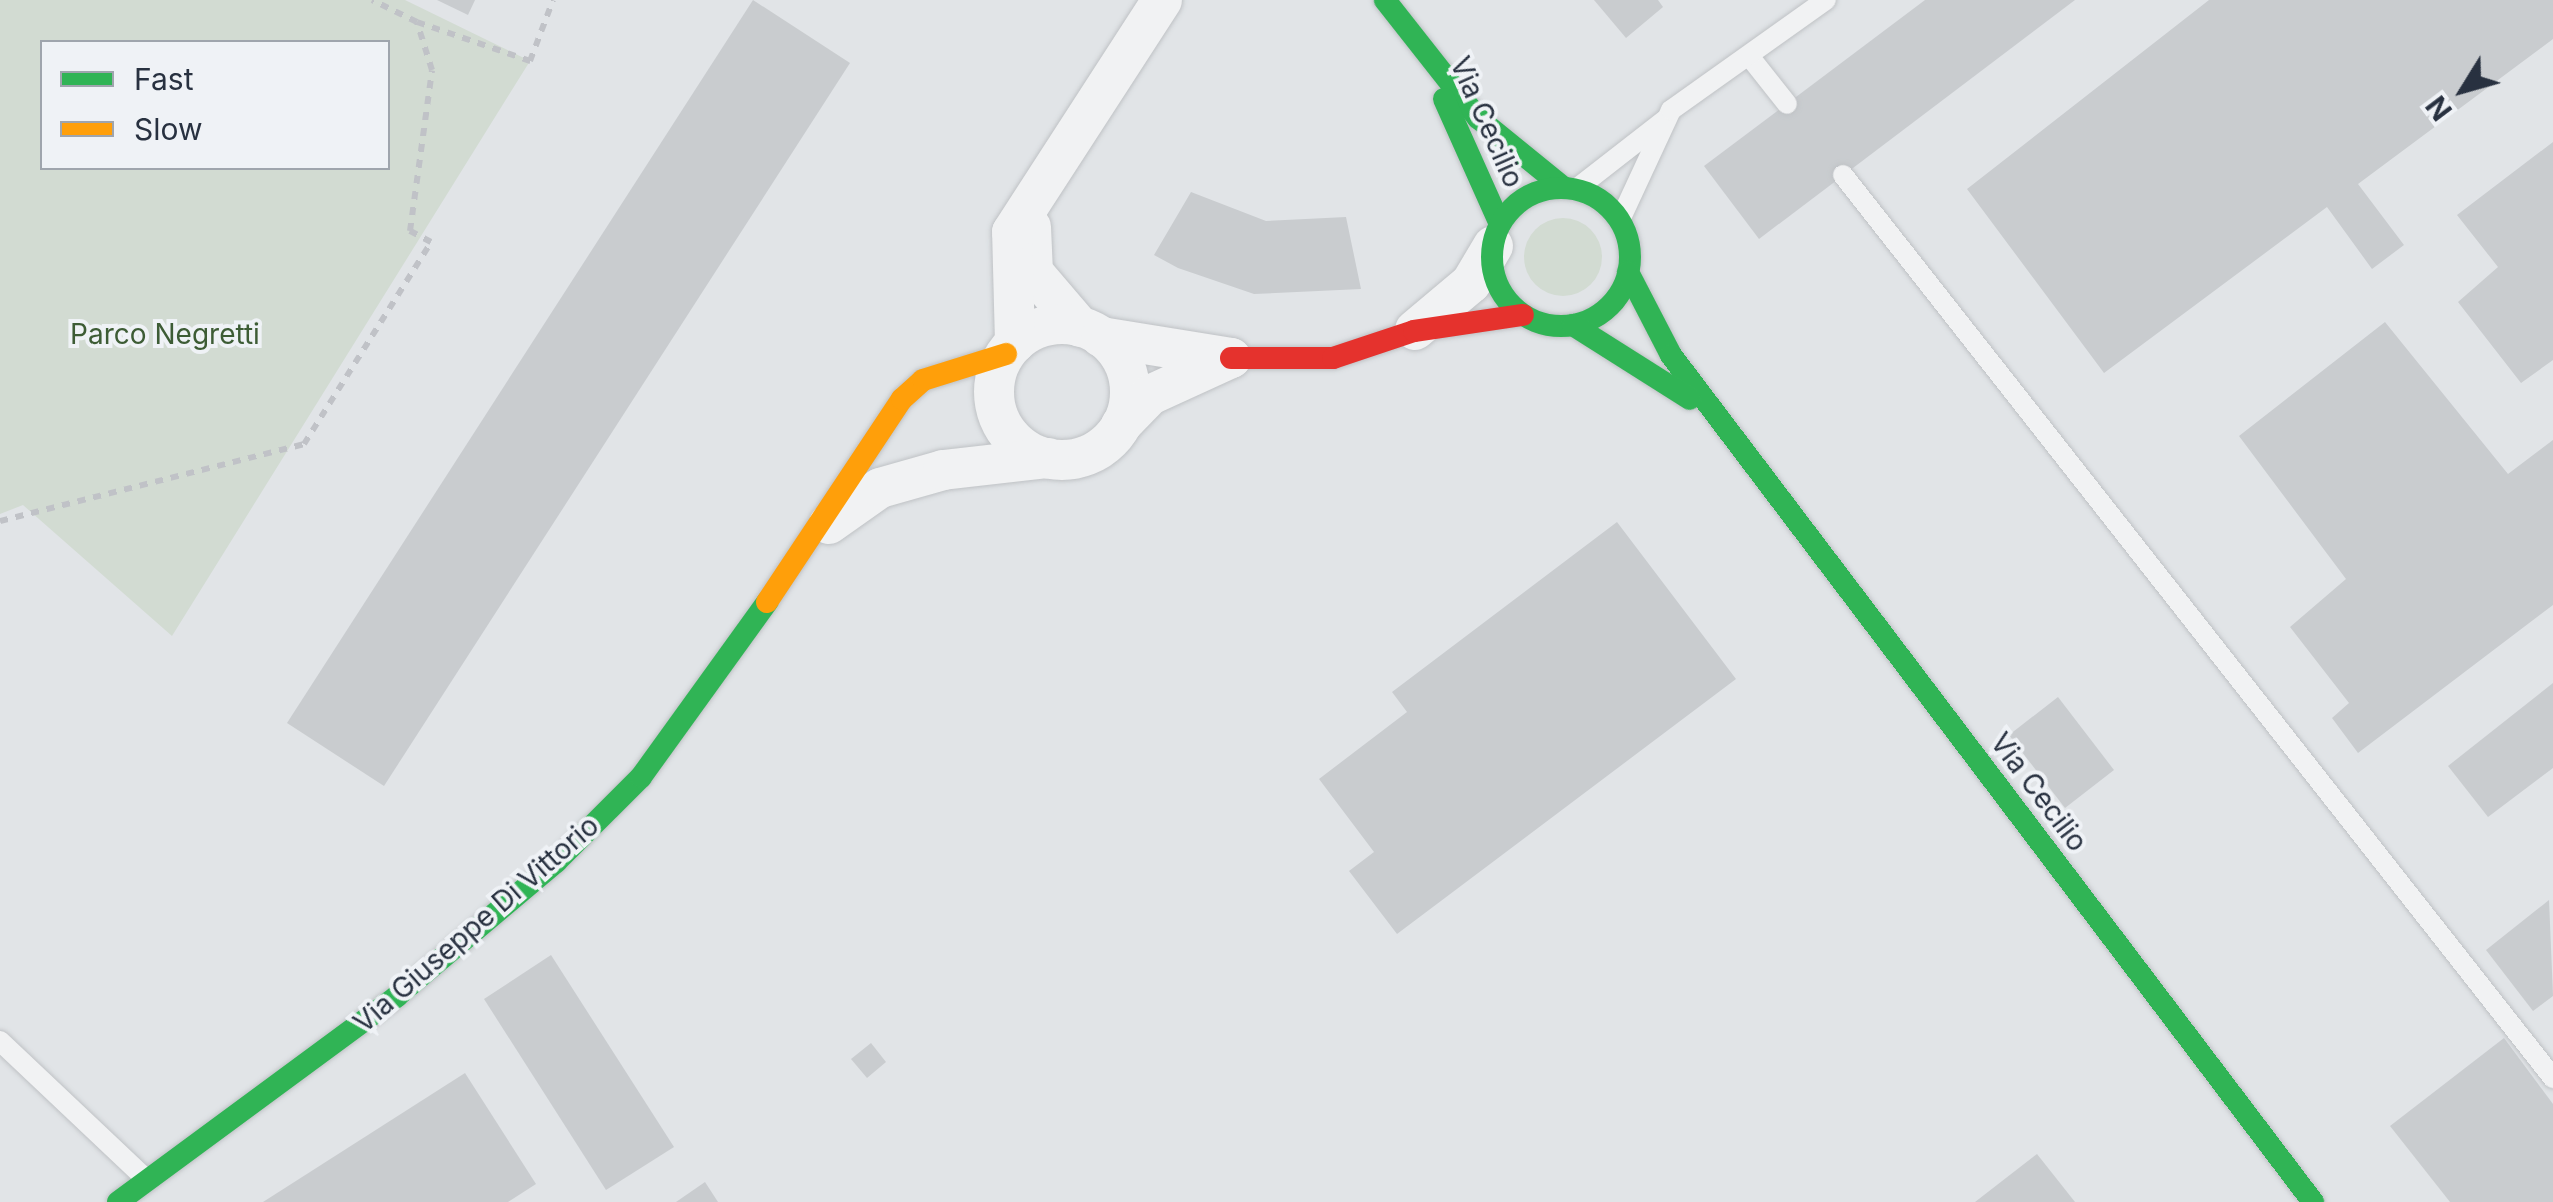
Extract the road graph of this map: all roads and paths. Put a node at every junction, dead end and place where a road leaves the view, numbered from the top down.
1 (372, 0) edge
2 (553, 0) edge
3 (1162, 0) edge
4 (1385, 0) edge
5 (1826, 0) edge
6 (416, 22) junction
7 (1420, 44) junction
8 (1749, 56) junction
9 (1786, 104) dead end
10 (1670, 116) junction
11 (1843, 175) dead end
12 (1040, 184) junction
13 (1569, 188) junction
14 (1620, 220) junction
15 (1496, 235) junction
16 (1628, 272) junction
17 (1523, 315) junction
18 (1573, 326) junction
19 (1414, 331) junction
20 (1091, 332) junction
21 (1011, 349) junction
22 (1231, 358) junction
23 (1717, 418) junction
24 (1121, 426) junction
25 (1048, 458) junction
26 (0, 521) edge
27 (812, 540) junction
28 (0, 1041) edge
29 (2553, 1078) edge
30 (148, 1182) junction
31 (118, 1202) edge
32 (2313, 1202) edge

1 - 6 path
2 - 6 path
3 - 12 street
4 - 7 main road, Via Cecilio
5 - 8 lane
6 - 26 path
7 - 13 main road, Via Cecilio
7 - 15 main road, Via Cecilio
8 - 9 lane
8 - 10 lane
10 - 13 lane
10 - 14 lane
11 - 29 lane
12 - 20 street
12 - 21 street
13 - 14 main road
13 - 15 main road
14 - 16 main road
15 - 17 main road
15 - 19 street
16 - 18 main road
16 - 23 main road, Via Cecilio
17 - 18 main road
17 - 19 main road
18 - 23 main road, Via Cecilio
19 - 22 main road
20 - 21 street
20 - 22 street
20 - 24 street
21 - 25 street
21 - 27 main road, Via Giuseppe Di Vittorio
22 - 24 street
23 - 32 main road, Via Cecilio
24 - 25 street
25 - 27 street, Via Giuseppe Di Vittorio
27 - 30 main road, Via Giuseppe Di Vittorio
28 - 30 lane
30 - 31 main road, Via Giuseppe Di Vittorio

